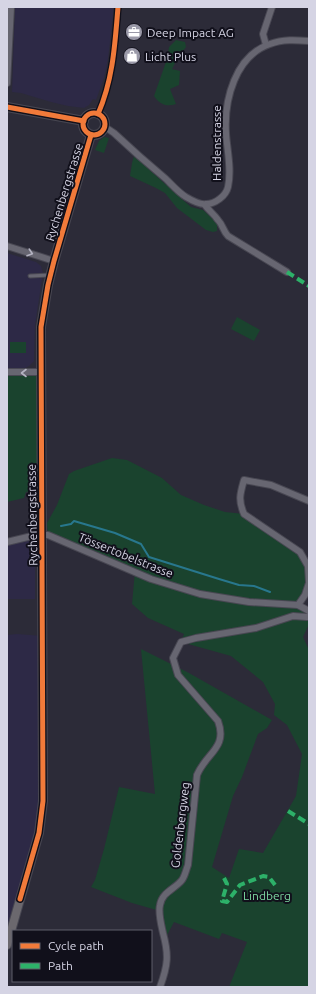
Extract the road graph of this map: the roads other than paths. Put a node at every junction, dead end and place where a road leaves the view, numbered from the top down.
1 (11, 7) edge
2 (118, 7) edge
3 (272, 7) edge
4 (309, 41) edge
5 (266, 45) junction
6 (7, 83) edge
7 (7, 107) edge
8 (98, 114) junction
9 (84, 121) junction
10 (104, 127) junction
11 (91, 134) junction
12 (205, 205) junction
13 (7, 246) edge
14 (54, 261) junction
15 (287, 272) dead end
16 (50, 275) junction
17 (30, 276) dead end
18 (7, 372) edge
19 (41, 372) junction
20 (309, 501) edge
21 (42, 535) junction
22 (7, 542) edge
23 (309, 582) edge
24 (298, 605) junction
25 (309, 611) edge
26 (309, 616) edge
27 (7, 945) edge
28 (160, 987) edge

1 - 6 street
2 - 8 street
3 - 5 street
4 - 5 street, Haldenstrasse
5 - 12 street, Haldenstrasse
7 - 9 street
8 - 9 street
8 - 10 street
9 - 11 street
10 - 11 street
10 - 12 street
11 - 14 street, Rychenbergstrasse
12 - 15 street
13 -> 14 street
14 - 16 street, Rychenbergstrasse
16 - 17 lane
16 - 19 street, Rychenbergstrasse
19 -> 18 street
19 - 21 street, Rychenbergstrasse
20 - 23 street
21 - 22 street, Tössertobelstrasse
21 - 24 street, Tössertobelstrasse
21 - 27 street, Rychenbergstrasse
23 - 24 street
24 - 25 street, Tössertobelstrasse
26 - 28 street, Goldenbergweg

